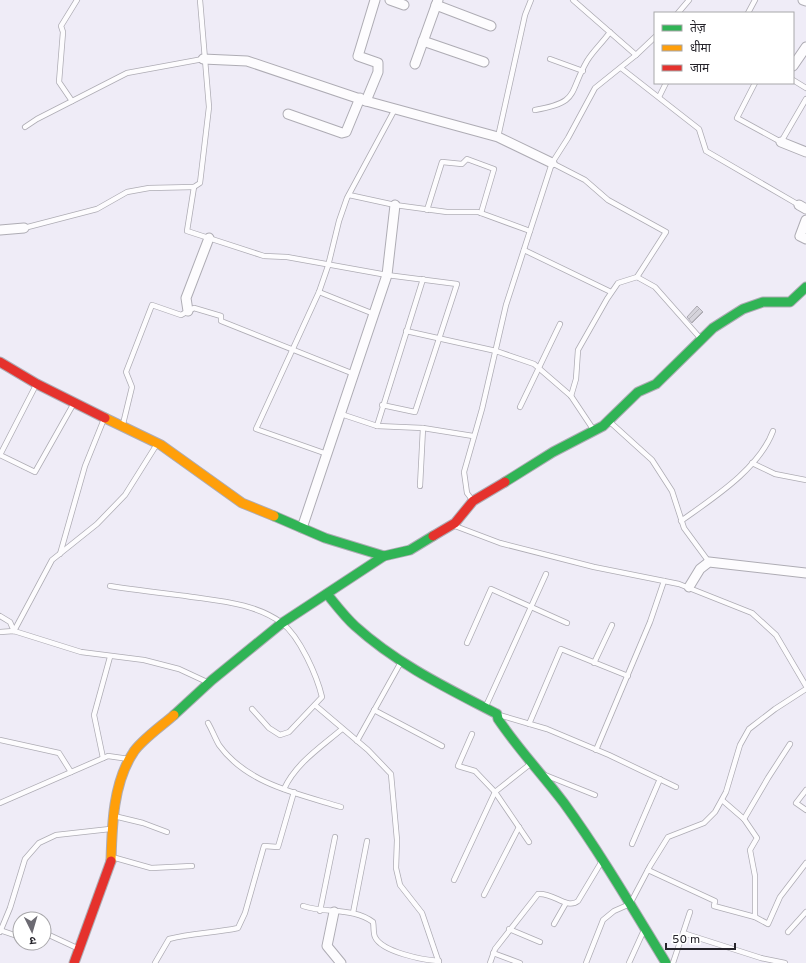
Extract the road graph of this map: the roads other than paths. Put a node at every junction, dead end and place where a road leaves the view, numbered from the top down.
1 (77, 0) edge
2 (200, 0) edge
3 (375, 0) edge
4 (390, 0) edge
5 (531, 0) edge
6 (573, 0) edge
7 (689, 0) edge
8 (755, 0) edge
9 (437, 3) edge
10 (404, 5) dead end
11 (679, 12) edge
12 (749, 12) edge
13 (491, 26) dead end
14 (610, 32) junction
15 (654, 37) edge
16 (423, 41) junction
17 (650, 41) junction
18 (654, 43) edge
19 (806, 47) edge
20 (636, 55) junction
21 (203, 59) junction
22 (550, 59) dead end
23 (484, 62) dead end
24 (415, 64) dead end
25 (794, 65) edge
26 (621, 68) junction
27 (583, 71) junction
28 (794, 81) edge
29 (666, 84) edge
30 (754, 84) edge
31 (806, 88) edge
32 (659, 97) junction
33 (806, 99) edge
34 (363, 100) junction
35 (72, 101) junction
36 (395, 109) junction
37 (535, 110) dead end
38 (288, 114) dead end
39 (25, 127) dead end
40 (498, 137) junction
41 (781, 142) junction
42 (806, 152) edge
43 (552, 163) junction
44 (194, 187) junction
45 (349, 195) junction
46 (395, 206) junction
47 (803, 207) edge
48 (427, 210) junction
49 (481, 213) junction
50 (806, 220) edge
51 (24, 228) joint
52 (0, 230) edge
53 (530, 231) junction
54 (209, 238) junction
55 (806, 238) edge
56 (524, 250) junction
57 (328, 266) junction
58 (387, 275) junction
59 (637, 277) junction
60 (423, 280) junction
61 (806, 287) edge
62 (319, 292) junction
63 (611, 292) junction
64 (188, 310) junction
65 (374, 314) junction
66 (560, 324) dead end
67 (406, 331) junction
68 (439, 338) junction
69 (702, 339) junction
70 (292, 350) junction
71 (496, 351) junction
72 (1, 366) edge
73 (539, 369) junction
74 (354, 374) junction
75 (37, 384) junction
76 (571, 396) junction
77 (74, 403) junction
78 (382, 405) junction
79 (520, 407) dead end
80 (340, 414) junction
81 (105, 417) junction
82 (608, 421) junction
83 (122, 425) junction
84 (377, 426) junction
85 (423, 428) junction
86 (594, 430) junction
87 (773, 431) dead end
88 (473, 436) junction
89 (157, 443) junction
90 (327, 454) junction
91 (0, 455) edge
92 (752, 463) junction
93 (806, 480) edge
94 (420, 486) dead end
95 (472, 501) junction
96 (681, 521) junction
97 (451, 525) junction
98 (302, 528) junction
99 (60, 554) junction
100 (384, 556) junction
101 (709, 562) junction
102 (806, 573) edge
103 (546, 574) dead end
104 (664, 581) junction
105 (110, 586) dead end
106 (689, 587) junction
107 (328, 594) junction
108 (531, 607) junction
109 (0, 616) edge
110 (567, 622) dead end
111 (282, 624) junction
112 (612, 624) dead end
113 (14, 631) junction
114 (0, 632) edge
115 (468, 643) dead end
116 (110, 657) junction
117 (401, 662) junction
118 (594, 663) junction
119 (628, 676) junction
120 (209, 683) junction
121 (806, 686) edge
122 (806, 689) edge
123 (315, 705) junction
124 (486, 708) junction
125 (252, 709) dead end
126 (374, 710) junction
127 (497, 714) junction
128 (208, 723) dead end
129 (529, 724) junction
130 (342, 729) junction
131 (472, 734) dead end
132 (0, 740) edge
133 (357, 741) junction
134 (790, 744) dead end
135 (442, 746) dead end
136 (596, 750) junction
137 (103, 758) junction
138 (130, 759) junction
139 (531, 764) junction
140 (71, 772) junction
141 (542, 777) junction
142 (660, 779) junction
143 (676, 787) dead end
144 (284, 789) junction
145 (806, 790) edge
146 (294, 792) junction
147 (495, 792) junction
148 (594, 795) dead end
149 (722, 800) junction
150 (0, 802) edge
151 (341, 807) dead end
152 (806, 810) edge
153 (112, 816) junction
154 (744, 819) junction
155 (519, 827) junction
156 (112, 829) junction
157 (167, 832) dead end
158 (335, 837) dead end
159 (367, 841) dead end
160 (529, 842) dead end
161 (632, 844) dead end
162 (111, 857) junction
163 (603, 859) junction
164 (806, 863) edge
165 (192, 866) dead end
166 (648, 870) junction
167 (454, 880) dead end
168 (484, 895) dead end
169 (566, 903) junction
170 (630, 904) junction
171 (304, 906) dead end
172 (320, 910) junction
173 (334, 912) junction
174 (690, 912) dead end
175 (806, 912) edge
176 (353, 913) junction
177 (755, 917) junction
178 (554, 924) dead end
179 (645, 928) junction
180 (509, 929) junction
181 (0, 931) edge
182 (788, 932) dead end
183 (683, 933) junction
184 (12, 935) edge
185 (52, 936) edge
186 (540, 942) dead end
187 (79, 949) junction
188 (493, 953) junction
189 (760, 961) edge
190 (426, 962) edge
191 (439, 962) edge
192 (74, 963) edge
193 (155, 963) edge
194 (341, 963) edge
195 (490, 963) edge
196 (520, 963) edge
197 (586, 963) edge
198 (629, 963) edge
199 (666, 963) edge
200 (673, 963) edge
201 (785, 963) edge

1 - 35 lane
2 - 21 lane
3 - 34 street
4 - 10 street
5 - 40 lane
6 - 14 lane
7 - 11 lane
8 - 12 lane
9 - 13 street
9 - 16 street
14 - 20 lane
14 - 27 lane
15 - 17 lane
16 - 23 street
16 - 24 street
17 - 18 lane
17 - 20 lane
19 - 25 street
20 - 26 lane
21 - 34 street
21 - 35 lane
21 - 44 lane
22 - 27 lane
26 - 32 lane
26 - 43 lane
27 - 37 lane
28 - 31 lane
29 - 32 lane
30 - 41 lane
32 - 47 lane
33 - 41 lane
34 - 36 street
34 - 38 street
35 - 39 lane
36 - 40 street
36 - 45 lane
40 - 43 street
41 - 42 street
43 - 53 lane
43 - 59 lane
44 - 51 lane
44 - 54 lane
45 - 46 lane
45 - 57 lane
46 - 48 lane
46 - 58 street
48 - 49 lane
48 - 49 lane
49 - 53 lane
50 - 55 street
51 - 52 street
53 - 56 lane
54 - 57 lane
54 - 64 street
56 - 63 lane
56 - 71 lane
57 - 58 lane
57 - 62 lane
58 - 60 lane
58 - 65 street
59 - 63 lane
59 - 69 lane
60 - 67 lane
60 - 68 lane
61 - 69 street
62 - 65 lane
62 - 70 lane
63 - 76 lane
64 - 70 lane
64 - 83 lane
65 - 74 street
66 - 73 lane
67 - 68 lane
67 - 78 lane
68 - 71 lane
68 - 78 lane
69 - 82 street
70 - 74 lane
70 - 90 lane
71 - 73 lane
71 - 88 lane
72 - 75 street
73 - 76 lane
73 - 79 lane
74 - 80 street
75 - 77 street
75 - 91 lane
76 - 86 lane
77 - 81 street
77 - 91 lane
78 - 84 lane
80 - 84 lane
80 - 90 street
81 - 83 street
81 - 99 lane
82 - 86 street
82 - 96 lane
83 - 89 street
84 - 85 lane
85 - 88 lane
85 - 94 lane
86 - 95 street
87 - 92 lane
88 - 95 lane
89 - 98 street
89 - 99 lane
90 - 98 street
92 - 93 lane
92 - 96 lane
95 - 97 street
96 - 101 lane
97 - 100 street
97 - 104 lane
98 - 100 street
99 - 113 lane
100 - 107 street
101 - 102 street
101 - 106 street
103 - 108 lane
104 - 106 lane
104 - 119 lane
105 - 111 lane
106 - 121 lane
107 - 111 street
107 - 117 street
108 - 110 lane
108 - 115 lane
108 - 124 lane
109 - 113 lane
111 - 120 street
111 - 123 lane
112 - 118 lane
113 - 114 lane
113 - 116 lane
116 - 120 lane
116 - 137 lane
117 - 124 street
117 - 126 lane
118 - 119 lane
118 - 129 lane
119 - 136 lane
120 - 138 street
122 - 149 lane
123 - 125 lane
123 - 130 lane
124 - 127 street
126 - 133 lane
126 - 135 lane
127 - 129 lane
127 - 139 street
128 - 144 lane
129 - 136 lane
130 - 133 lane
130 - 144 lane
131 - 147 lane
132 - 140 lane
133 - 191 lane
134 - 154 lane
136 - 142 lane
137 - 138 lane
137 - 140 lane
138 - 153 street
139 - 141 street
139 - 147 lane
140 - 150 lane
141 - 148 lane
141 - 163 street
142 - 143 lane
142 - 161 lane
144 - 146 lane
145 - 152 lane
146 - 151 lane
146 - 193 lane
147 - 155 lane
147 - 167 lane
149 - 154 lane
149 - 166 lane
153 - 156 street
153 - 157 lane
154 - 177 lane
155 - 160 lane
155 - 168 lane
156 - 162 street
156 - 181 lane
158 - 172 lane
159 - 176 lane
162 - 165 lane
162 - 187 street
163 - 169 lane
163 - 170 street
164 - 177 lane
166 - 170 lane
166 - 177 lane
169 - 178 lane
169 - 180 lane
170 - 179 street
170 - 197 lane
171 - 172 lane
172 - 173 lane
173 - 176 lane
173 - 194 street
174 - 183 lane
175 - 182 lane
176 - 190 lane
179 - 198 lane
179 - 199 street
180 - 186 lane
180 - 188 lane
181 - 184 lane
183 - 189 lane
183 - 200 lane
185 - 187 lane
187 - 192 street
188 - 195 lane
188 - 196 lane
189 - 201 lane
190 - 191 lane

